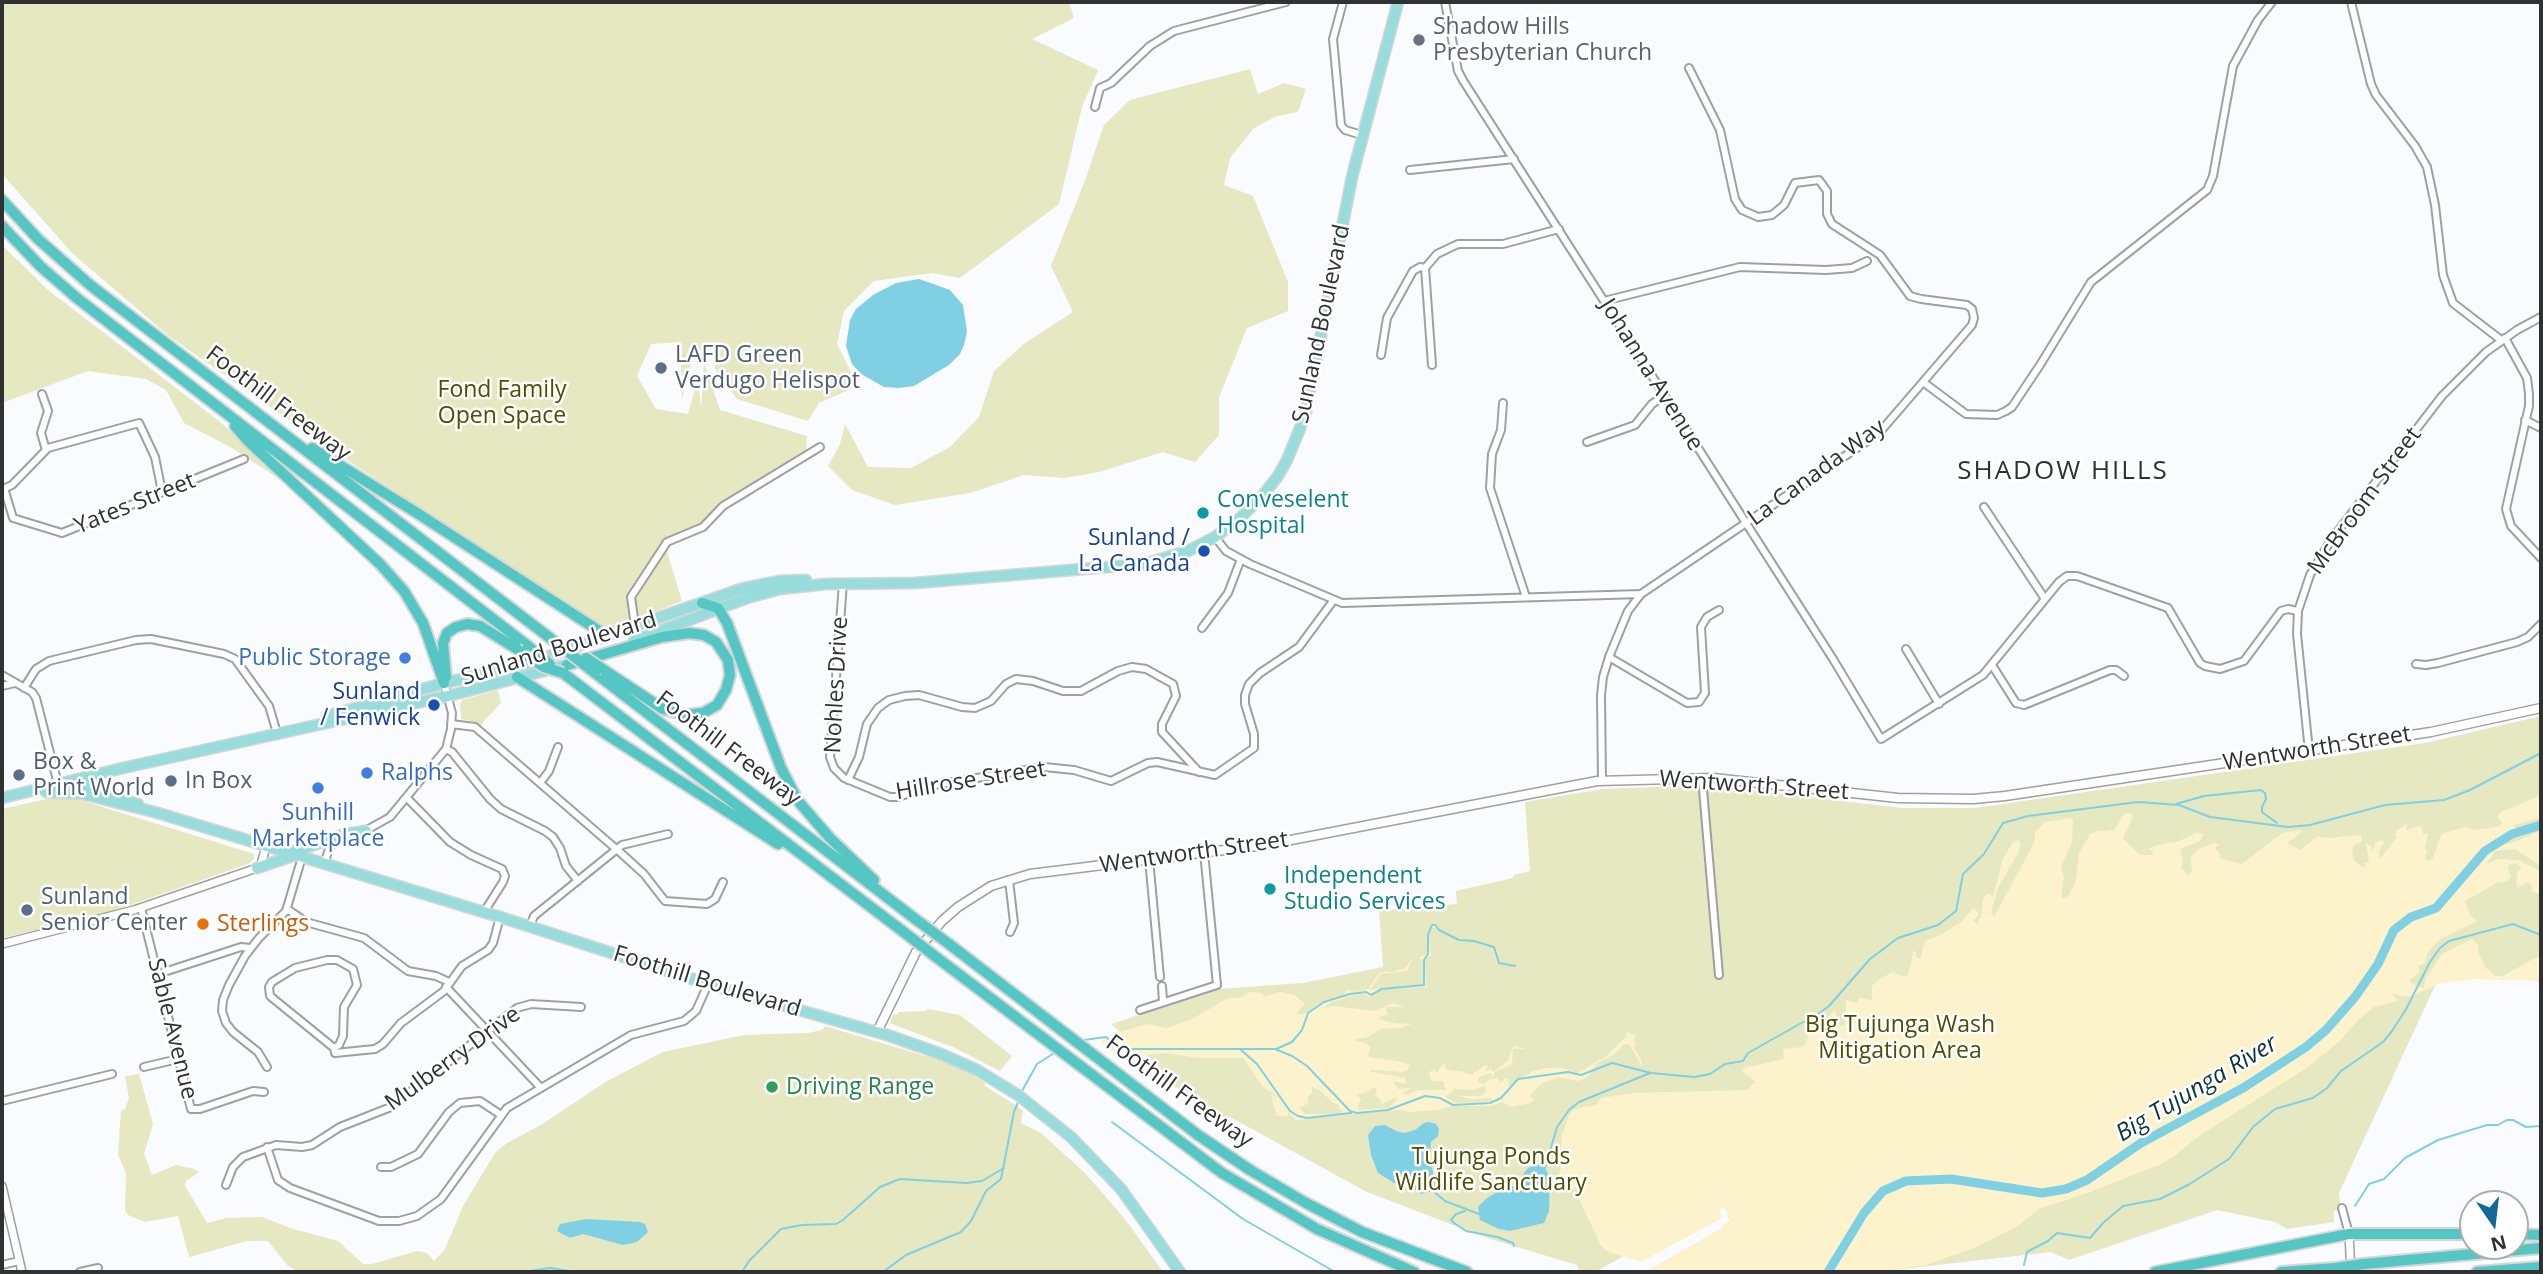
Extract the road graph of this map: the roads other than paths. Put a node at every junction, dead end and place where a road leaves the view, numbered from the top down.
1 (1286, 2) edge
2 (1342, 2) edge
3 (1398, 2) edge
4 (1445, 2) edge
5 (2272, 2) edge
6 (2351, 2) edge
7 (1689, 68) dead end
8 (1095, 107) dead end
9 (1362, 135) junction
10 (1514, 159) junction
11 (1410, 170) dead end
12 (2, 200) edge
13 (2, 226) edge
14 (1559, 229) junction
15 (1867, 261) dead end
16 (1425, 268) junction
17 (1604, 301) junction
18 (2541, 317) edge
19 (2503, 339) junction
20 (1381, 355) dead end
21 (1432, 365) dead end
22 (1923, 382) junction
23 (42, 394) dead end
24 (231, 394) junction
25 (1664, 396) junction
26 (1503, 403) dead end
27 (219, 407) junction
28 (2525, 420) junction
29 (2541, 428) edge
30 (1587, 442) dead end
31 (820, 447) dead end
32 (46, 450) junction
33 (244, 459) dead end
34 (3, 489) edge
35 (162, 492) junction
36 (1984, 507) dead end
37 (1746, 524) junction
38 (1214, 537) junction
39 (2541, 558) edge
40 (1241, 559) junction
41 (843, 583) junction
42 (1641, 594) junction
43 (1526, 597) junction
44 (2045, 599) junction
45 (1333, 601) junction
46 (702, 603) junction
47 (718, 608) junction
48 (1719, 610) dead end
49 (2298, 611) junction
50 (2541, 624) edge
51 (635, 626) junction
52 (1202, 628) dead end
53 (607, 636) junction
54 (522, 647) junction
55 (1906, 649) dead end
56 (1609, 657) junction
57 (2416, 663) dead end
58 (1992, 665) junction
59 (600, 672) junction
60 (568, 673) junction
61 (2, 676) edge
62 (2124, 676) dead end
63 (517, 677) junction
64 (15, 683) junction
65 (444, 683) junction
66 (2, 686) edge
67 (24, 688) junction
68 (448, 696) junction
69 (1939, 704) junction
70 (2541, 708) edge
71 (451, 724) junction
72 (276, 733) junction
73 (558, 747) dead end
74 (446, 749) junction
75 (2309, 751) junction
76 (124, 768) junction
77 (1200, 773) junction
78 (1702, 778) junction
79 (848, 780) junction
80 (71, 781) junction
81 (1602, 781) junction
82 (540, 783) junction
83 (58, 784) junction
84 (30, 792) junction
85 (108, 792) junction
86 (407, 797) junction
87 (2, 798) edge
88 (158, 813) junction
89 (366, 831) junction
90 (668, 834) dead end
91 (266, 847) junction
92 (617, 849) junction
93 (1204, 852) junction
94 (295, 855) junction
95 (1149, 859) junction
96 (324, 864) junction
97 (257, 868) junction
98 (1009, 880) junction
99 (578, 881) junction
100 (723, 882) dead end
101 (862, 900) junction
102 (141, 908) junction
103 (288, 909) junction
104 (484, 912) junction
105 (500, 917) junction
106 (914, 918) junction
107 (530, 926) junction
108 (1010, 932) dead end
109 (2, 944) edge
110 (250, 948) junction
111 (158, 974) junction
112 (1719, 975) dead end
113 (1160, 977) dead end
114 (448, 984) junction
115 (708, 984) junction
116 (1162, 986) dead end
117 (1163, 1002) junction
118 (581, 1007) dead end
119 (1140, 1010) dead end
120 (486, 1030) junction
121 (877, 1032) junction
122 (335, 1050) junction
123 (178, 1059) junction
124 (145, 1067) dead end
125 (267, 1067) dead end
126 (112, 1074) dead end
127 (541, 1088) junction
128 (264, 1092) dead end
129 (2, 1101) edge
130 (501, 1115) junction
131 (267, 1147) junction
132 (381, 1167) dead end
133 (226, 1185) dead end
134 (2, 1186) edge
135 (2342, 1208) dead end
136 (2348, 1234) junction
137 (2459, 1234) edge
138 (2541, 1248) edge
139 (19, 1261) junction
140 (2, 1265) edge
141 (2541, 1267) edge
142 (98, 1268) dead end
143 (22, 1272) edge
144 (80, 1272) edge
145 (1180, 1272) edge
146 (1414, 1272) edge
147 (1467, 1272) edge
148 (2155, 1272) edge
149 (2281, 1272) edge
150 (2351, 1272) edge
151 (2477, 1272) edge

1 - 8 street
2 - 9 street
3 - 9 main road, Sunland Boulevard
4 - 10 street, Johanna Avenue
5 - 22 street
6 - 19 street
7 - 22 street, La Canada Way
9 - 38 main road, Sunland Boulevard
10 - 11 street
10 - 14 street, Johanna Avenue
12 - 24 highway, Foothill Freeway
13 - 27 highway, Foothill Freeway
14 - 16 street
14 - 17 street, Johanna Avenue
15 - 17 street
16 - 20 street
16 - 21 street
17 - 25 street, Johanna Avenue
18 - 19 street, McBroom Street
19 - 28 street
19 - 49 street, McBroom Street
22 - 37 street, La Canada Way
23 - 32 street
24 - 53 highway
24 - 59 highway, Foothill Freeway, bridge
25 - 30 street
25 - 37 street, Johanna Avenue
26 - 43 street
27 - 54 highway, Foothill Freeway
27 - 65 highway
28 - 29 street
28 - 39 street
31 - 51 street
32 - 34 street
32 - 35 street
33 - 35 street, Yates Street
34 - 35 street, Yates Street
36 - 44 street
37 - 42 street, La Canada Way
37 - 69 street, Johanna Avenue
38 - 40 street
38 - 41 main road, Sunland Boulevard
40 - 45 street
40 - 52 street
41 - 46 main road, Sunland Boulevard
41 - 47 main road, Sunland Boulevard
41 - 79 street, Nohles Drive
42 - 43 street
42 - 56 street
43 - 45 street
44 - 49 street
44 - 58 street
45 - 77 street, Hillrose Street
46 - 47 highway
46 - 51 main road, Sunland Boulevard
47 - 60 main road, Sunland Boulevard
47 - 106 highway
48 - 56 street
49 - 75 street, McBroom Street
50 - 57 street
51 - 53 main road, Sunland Boulevard
53 - 65 main road, Sunland Boulevard
54 - 60 highway, Foothill Freeway, bridge
54 - 65 highway
55 - 69 street
56 - 81 street
58 - 62 street
58 - 69 street
59 - 60 highway
59 - 106 highway, Foothill Freeway
60 - 63 main road, Sunland Boulevard
60 - 101 highway, Foothill Freeway
61 - 64 street
63 - 68 main road, Sunland Boulevard
63 - 101 highway
64 - 66 street
64 - 67 street
65 - 68 street
65 - 72 main road, Sunland Boulevard
67 - 72 street
67 - 83 street
68 - 71 street
68 - 72 main road, Sunland Boulevard
70 - 75 main road, Wentworth Street
71 - 74 street
71 - 82 street
72 - 76 main road, Sunland Boulevard
73 - 82 street
74 - 86 street
74 - 99 street
75 - 78 main road, Wentworth Street
76 - 80 main road, Sunland Boulevard
76 - 85 main road
77 - 79 street, Hillrose Street
77 - 79 street
78 - 81 main road, Wentworth Street
78 - 112 street
80 - 83 main road, Foothill Boulevard
80 - 85 main road, Foothill Boulevard
81 - 93 main road, Wentworth Street
82 - 92 street
83 - 84 main road, Foothill Boulevard
84 - 87 main road, Foothill Boulevard
84 - 88 main road, Foothill Boulevard
85 - 88 main road, Foothill Boulevard
86 - 89 street
86 - 104 street
88 - 91 main road, Foothill Boulevard
89 - 94 main road
89 - 96 street
90 - 92 street
91 - 94 main road, Foothill Boulevard
91 - 97 street
92 - 99 street
92 - 100 street
93 - 95 main road, Wentworth Street
93 - 117 street
94 - 96 main road, Foothill Boulevard
94 - 97 main road
94 - 103 street
95 - 98 main road, Wentworth Street
95 - 113 street
96 - 104 main road, Foothill Boulevard
97 - 102 street
98 - 108 street
98 - 121 main road, Wentworth Street
99 - 107 street
101 - 146 highway, Foothill Freeway, bridge
102 - 109 street
102 - 111 street, Sable Avenue
103 - 110 street
103 - 114 street
104 - 105 main road, Foothill Boulevard
105 - 107 main road, Foothill Boulevard
105 - 114 street
106 - 147 highway, Foothill Freeway, bridge
107 - 115 main road, Foothill Boulevard
110 - 111 street
110 - 125 street
111 - 123 street, Sable Avenue
114 - 120 street
114 - 122 street
115 - 121 main road, Foothill Boulevard
115 - 127 street
116 - 117 street
117 - 119 street
118 - 120 street, Mulberry Drive
120 - 127 street
120 - 131 street, Mulberry Drive
121 - 145 main road, Foothill Boulevard
122 - 122 street
123 - 124 street
123 - 128 street, Sable Avenue
126 - 129 street
127 - 130 street
130 - 131 street
130 - 132 street
131 - 133 street, Mulberry Drive
134 - 139 street
135 - 136 street
136 - 137 highway
136 - 148 highway
136 - 150 street
138 - 149 highway, bridge
139 - 140 street
139 - 143 street
141 - 151 highway
142 - 144 street

